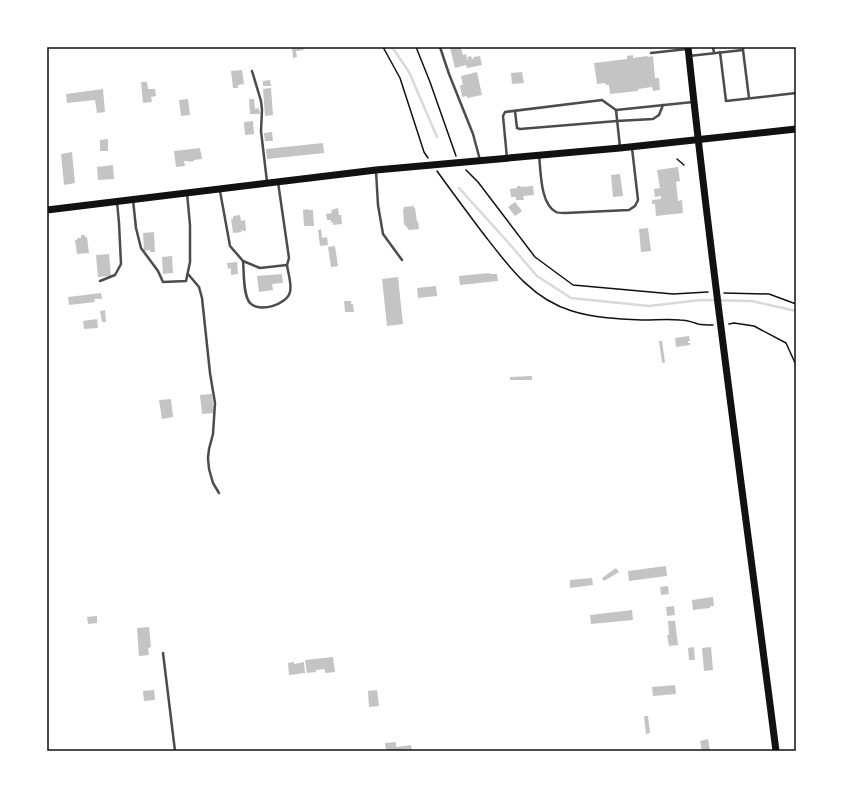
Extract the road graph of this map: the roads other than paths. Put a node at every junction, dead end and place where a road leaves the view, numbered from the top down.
1 (440, 47) edge
2 (714, 47) edge
3 (743, 48) edge
4 (688, 50) edge
5 (720, 52) junction
6 (651, 53) dead end
7 (714, 53) junction
8 (252, 71) dead end
9 (796, 93) edge
10 (749, 98) junction
11 (694, 102) junction
12 (664, 106) junction
13 (616, 110) junction
14 (515, 111) junction
15 (617, 121) junction
16 (796, 129) edge
17 (698, 140) junction
18 (631, 146) junction
19 (620, 148) junction
20 (539, 155) junction
21 (507, 158) junction
22 (480, 160) junction
23 (376, 170) junction
24 (278, 181) junction
25 (267, 183) junction
26 (220, 189) junction
27 (187, 193) junction
28 (133, 200) junction
29 (117, 202) junction
30 (47, 210) edge
31 (402, 260) dead end
32 (243, 261) junction
33 (287, 265) junction
34 (188, 274) junction
35 (100, 281) dead end
36 (219, 493) dead end
37 (163, 653) dead end
38 (176, 751) edge
39 (776, 751) edge

1 - 22 lane
2 - 7 lane
3 - 5 lane
3 - 10 lane
4 - 6 lane
4 - 7 lane
4 - 11 main road
5 - 7 lane
5 - 10 lane
8 - 25 lane
9 - 10 lane
11 - 12 lane
11 - 17 main road
12 - 13 lane
12 - 15 lane
13 - 14 lane
13 - 15 lane
14 - 15 lane
14 - 21 lane
15 - 19 lane
16 - 17 main road
17 - 18 main road
17 - 39 main road
18 - 19 main road
18 - 20 lane
19 - 20 main road
20 - 21 main road
21 - 22 main road
22 - 23 main road
23 - 24 main road
23 - 31 lane
24 - 25 main road
24 - 33 lane
25 - 26 main road
26 - 27 main road
26 - 32 lane
27 - 28 main road
27 - 34 lane
28 - 29 main road
28 - 34 lane
29 - 30 main road
29 - 35 lane
32 - 33 lane
32 - 33 lane
34 - 36 lane
37 - 38 lane

